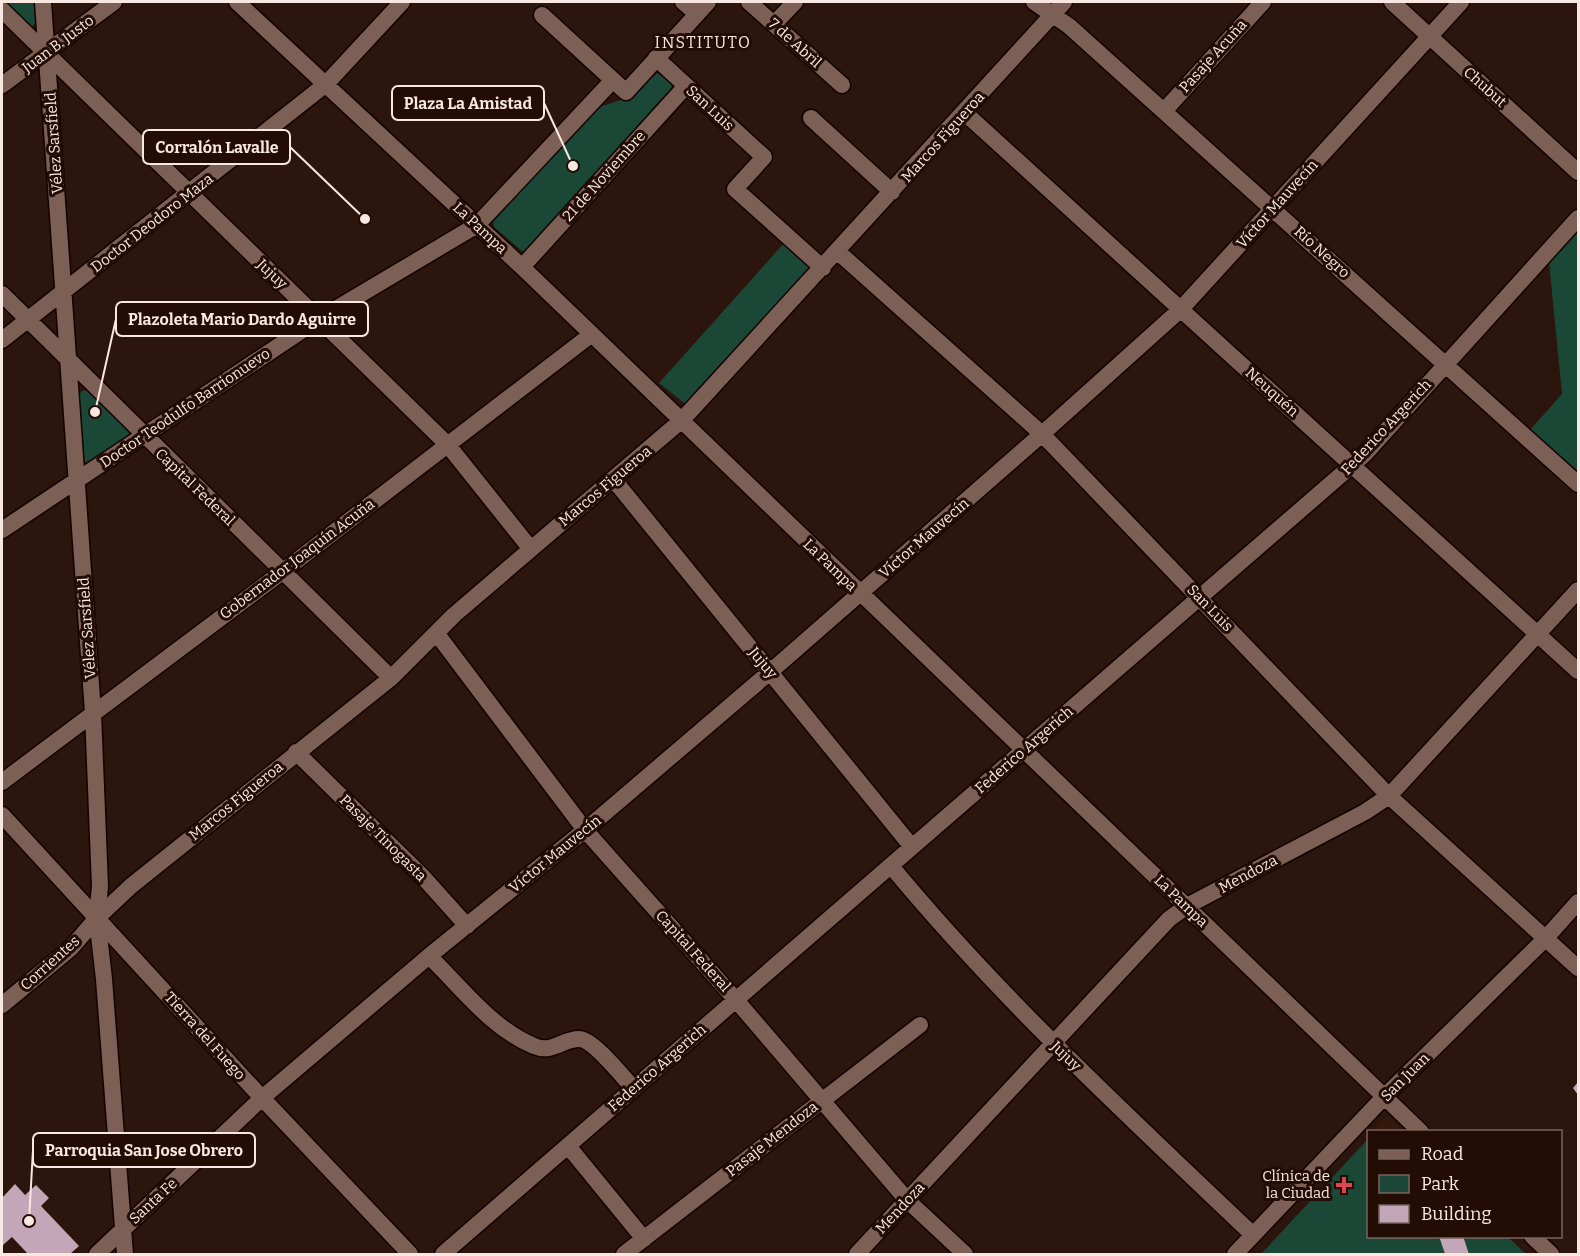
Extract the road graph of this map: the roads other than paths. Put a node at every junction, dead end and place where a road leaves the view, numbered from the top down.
1 (43, 2) edge
2 (114, 2) edge
3 (237, 2) edge
4 (402, 2) edge
5 (683, 2) edge
6 (749, 2) edge
7 (795, 2) edge
8 (1034, 2) edge
9 (1064, 2) edge
10 (1263, 2) edge
11 (1392, 2) edge
12 (1461, 2) edge
13 (702, 8) edge
14 (2, 10) edge
15 (542, 15) dead end
16 (1052, 15) junction
17 (774, 24) junction
18 (1430, 36) junction
19 (47, 53) junction
20 (656, 58) junction
21 (613, 80) junction
22 (327, 84) junction
23 (842, 85) dead end
24 (2, 86) edge
25 (686, 86) junction
26 (1164, 111) junction
27 (965, 113) junction
28 (811, 118) dead end
29 (1578, 172) edge
30 (892, 192) junction
31 (188, 194) junction
32 (1273, 208) junction
33 (1578, 218) edge
34 (477, 225) junction
35 (838, 252) junction
36 (522, 267) junction
37 (823, 268) junction
38 (65, 292) junction
39 (2, 294) edge
40 (1180, 309) junction
41 (319, 319) junction
42 (27, 320) junction
43 (592, 334) junction
44 (2, 340) edge
45 (68, 360) junction
46 (1445, 364) junction
47 (682, 420) junction
48 (1042, 434) junction
49 (144, 436) junction
50 (447, 444) junction
51 (1352, 465) junction
52 (77, 480) junction
53 (614, 480) junction
54 (1578, 484) edge
55 (2, 530) edge
56 (530, 548) junction
57 (282, 572) junction
58 (1578, 590) edge
59 (860, 595) junction
60 (1201, 599) junction
61 (437, 634) junction
62 (1538, 634) junction
63 (1578, 671) edge
64 (770, 672) junction
65 (391, 678) junction
66 (93, 713) junction
67 (1023, 751) junction
68 (296, 752) junction
69 (2, 782) edge
70 (1389, 796) junction
71 (2, 815) edge
72 (585, 830) junction
73 (912, 847) junction
74 (891, 866) junction
75 (1578, 902) edge
76 (1187, 906) junction
77 (97, 918) junction
78 (467, 926) junction
79 (1545, 939) junction
80 (429, 956) junction
81 (1578, 968) edge
82 (736, 999) junction
83 (2, 1005) edge
84 (920, 1025) dead end
85 (1053, 1044) junction
86 (633, 1088) junction
87 (1384, 1097) junction
88 (262, 1098) junction
89 (821, 1101) junction
90 (1420, 1130) edge
91 (568, 1146) junction
92 (907, 1200) junction
93 (123, 1229) junction
94 (1253, 1235) junction
95 (1534, 1238) edge
96 (644, 1239) junction
97 (97, 1254) edge
98 (125, 1254) edge
99 (410, 1254) edge
100 (443, 1254) edge
101 (624, 1254) edge
102 (857, 1254) edge
103 (965, 1254) edge
104 (1235, 1254) edge
105 (1551, 1254) edge

1 - 19 street, Vélez Sarsfield
2 - 19 street, Juan B. Justo
3 - 22 street, La Pampa
4 - 22 street, Doctor Deodoro Maza
5 - 13 street
6 - 17 street, 7 de Abril
7 - 17 street
8 - 16 street, Río Negro
9 - 16 street, Marcos Figueroa
10 - 26 street, Pasaje Acuña
11 - 18 street, Chubut
12 - 18 street, Víctor Mauvecín
13 - 20 street
14 - 19 street, Jujuy
15 - 21 street
16 - 26 street, Río Negro
16 - 27 street, Marcos Figueroa
17 - 23 street, 7 de Abril
18 - 29 street, Chubut
18 - 32 street, Víctor Mauvecín
19 - 24 street, Juan B. Justo
19 - 31 street, Jujuy
19 - 38 street, Vélez Sarsfield
20 - 21 street
20 - 25 street, San Luis
21 - 34 street, Doctor Teodulfo Barrionuevo
22 - 31 street, Doctor Deodoro Maza
22 - 34 street, La Pampa
25 - 36 street, 21 de Noviembre
25 - 37 street, San Luis
26 - 32 street, Río Negro
27 - 30 street, Marcos Figueroa
27 - 40 street, Neuquén
28 - 30 street
30 - 35 street, Marcos Figueroa
31 - 38 street, Doctor Deodoro Maza
31 - 41 street, Jujuy
32 - 40 street, Víctor Mauvecín
32 - 46 street, Río Negro
33 - 46 street, Federico Argerich
34 - 36 street, La Pampa
34 - 41 street, Doctor Teodulfo Barrionuevo
35 - 37 street, Marcos Figueroa
35 - 48 street, San Luis
36 - 43 street, La Pampa
37 - 47 street, Marcos Figueroa
38 - 42 street, Doctor Deodoro Maza
38 - 45 street, Vélez Sarsfield
39 - 42 street, Capital Federal
40 - 48 street, Víctor Mauvecín
40 - 51 street, Neuquén
41 - 49 street, Doctor Teodulfo Barrionuevo
41 - 50 street, Jujuy
42 - 44 street, Doctor Deodoro Maza
42 - 45 street, Capital Federal
43 - 47 street, La Pampa
43 - 50 street, Gobernador Joaquín Acuña
45 - 49 street, Capital Federal
45 - 52 street, Vélez Sarsfield
46 - 51 street, Federico Argerich
46 - 54 street, Río Negro
47 - 53 street, Marcos Figueroa
47 - 59 street, La Pampa
48 - 59 street, Víctor Mauvecín
48 - 60 street, San Luis
49 - 52 street, Doctor Teodulfo Barrionuevo
49 - 57 street, Capital Federal
50 - 56 street, Jujuy
50 - 57 street, Gobernador Joaquín Acuña
51 - 60 street, Federico Argerich
51 - 62 street, Neuquén
52 - 55 street, Doctor Teodulfo Barrionuevo
52 - 66 street, Vélez Sarsfield
53 - 56 street, Marcos Figueroa
53 - 64 street, Jujuy
56 - 61 street, Marcos Figueroa
57 - 65 street, Capital Federal
57 - 66 street, Gobernador Joaquín Acuña
58 - 62 street, Mendoza
59 - 64 street, Víctor Mauvecín
59 - 67 street, La Pampa
60 - 67 street, Federico Argerich
60 - 70 street, San Luis
61 - 65 street, Marcos Figueroa
61 - 72 street, Capital Federal
62 - 63 street, Neuquén
62 - 70 street, Mendoza
64 - 72 street, Víctor Mauvecín
64 - 73 street, Jujuy
65 - 68 street, Marcos Figueroa
66 - 69 street, Gobernador Joaquín Acuña
66 - 77 street, Vélez Sarsfield
67 - 73 street, Federico Argerich
67 - 76 street, La Pampa
68 - 77 street, Marcos Figueroa
68 - 78 street, Pasaje Tinogasta
70 - 76 street, Mendoza
70 - 79 street, San Luis
71 - 77 street, Tierra del Fuego
72 - 78 street, Víctor Mauvecín
72 - 82 street, Capital Federal
73 - 74 street, Federico Argerich
74 - 82 street, Federico Argerich
74 - 85 street, Jujuy
75 - 79 street, San Juan
76 - 85 street, Mendoza
76 - 87 street, La Pampa
77 - 83 street, Corrientes
77 - 88 street, Tierra del Fuego
77 - 93 street, Vélez Sarsfield
78 - 80 street, Víctor Mauvecín
79 - 81 street, San Luis
79 - 87 street, San Juan
80 - 86 street
80 - 88 street, Víctor Mauvecín
82 - 86 street, Federico Argerich
82 - 89 street, Capital Federal
84 - 89 street, Pasaje Mendoza
85 - 92 street, Mendoza
85 - 94 street, Jujuy
86 - 91 street, Federico Argerich
87 - 90 street, La Pampa
87 - 94 street, San Juan
88 - 93 street, Santa Fe
88 - 99 street, Tierra del Fuego
89 - 92 street, Capital Federal
89 - 96 street, Pasaje Mendoza
91 - 96 street
91 - 100 street, Federico Argerich
92 - 102 street, Mendoza
92 - 103 street, Capital Federal
93 - 97 street, Santa Fe
93 - 98 street, Vélez Sarsfield
94 - 104 street, San Juan
95 - 105 street
96 - 101 street, Pasaje Mendoza

